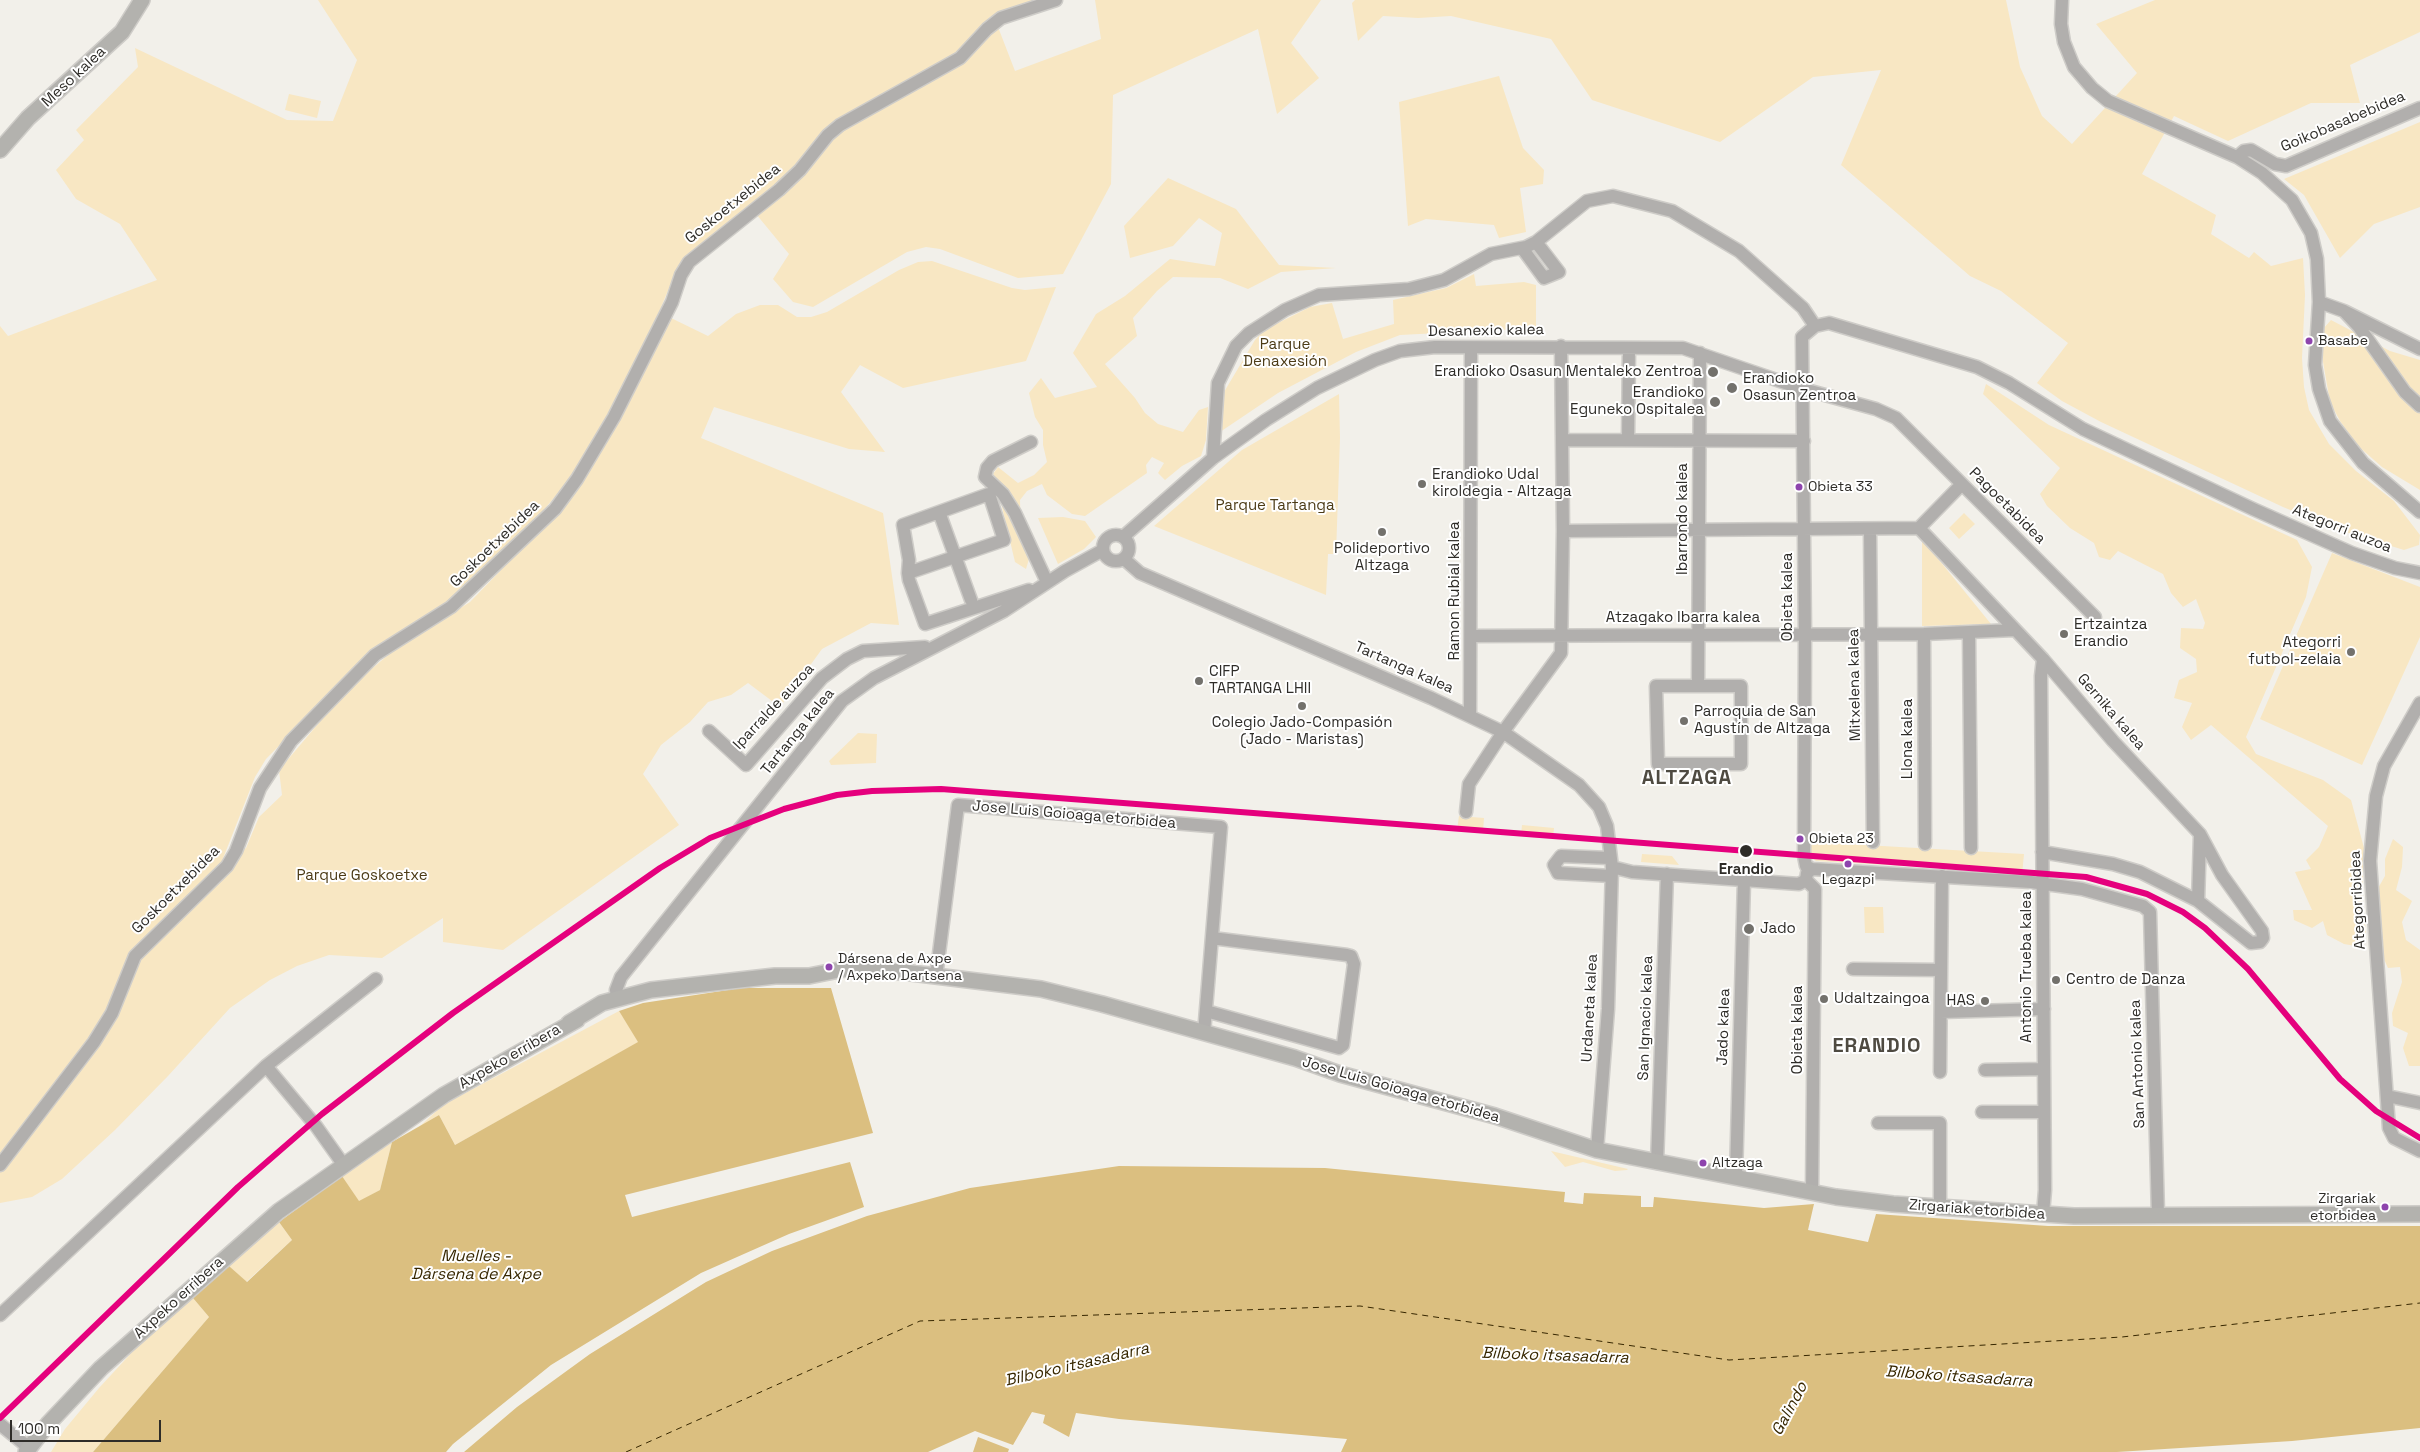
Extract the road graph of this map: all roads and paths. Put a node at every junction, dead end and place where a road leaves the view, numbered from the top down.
1 (142, 0) edge
2 (1056, 0) edge
3 (2064, 1) edge
4 (2420, 108) edge
5 (0, 150) edge
6 (2237, 157) junction
7 (1536, 242) junction
8 (1522, 248) junction
9 (2319, 302) junction
10 (2344, 310) junction
11 (1815, 326) junction
12 (1561, 346) junction
13 (1471, 348) junction
14 (1629, 348) junction
15 (2420, 349) edge
16 (1700, 353) junction
17 (1803, 389) junction
18 (2420, 406) edge
19 (1896, 418) joint
20 (1562, 440) junction
21 (1628, 440) junction
22 (1699, 441) junction
23 (1804, 441) junction
24 (1031, 442) dead end
25 (1213, 458) junction
26 (1962, 484) junction
27 (939, 512) junction
28 (2420, 512) edge
29 (1804, 528) junction
30 (1918, 528) junction
31 (1870, 529) junction
32 (1699, 530) junction
33 (1563, 531) junction
34 (1124, 537) junction
35 (1103, 550) junction
36 (955, 557) junction
37 (1124, 559) junction
38 (908, 573) junction
39 (2420, 573) edge
40 (1042, 586) junction
41 (971, 600) dead end
42 (2096, 617) dead end
43 (2014, 630) junction
44 (1969, 633) junction
45 (1698, 634) junction
46 (1870, 634) junction
47 (1924, 634) junction
48 (1561, 635) junction
49 (1805, 635) junction
50 (1471, 636) junction
51 (928, 650) junction
52 (2042, 659) junction
53 (1698, 686) junction
54 (2420, 703) edge
55 (1470, 715) junction
56 (709, 731) dead end
57 (1503, 732) junction
58 (1466, 812) dead end
59 (2200, 834) junction
60 (1873, 842) dead end
61 (1925, 844) dead end
62 (1971, 848) dead end
63 (2042, 852) junction
64 (1611, 867) junction
65 (1667, 874) junction
66 (1808, 874) junction
67 (1942, 876) junction
68 (1744, 880) junction
69 (2042, 883) junction
70 (2198, 901) junction
71 (1212, 938) junction
72 (1853, 969) dead end
73 (1941, 970) junction
74 (936, 977) junction
75 (376, 979) dead end
76 (663, 990) junction
77 (617, 998) junction
78 (2044, 1009) junction
79 (1206, 1011) junction
80 (1941, 1012) junction
81 (569, 1023) junction
82 (1204, 1034) junction
83 (266, 1066) junction
84 (2044, 1069) junction
85 (1985, 1070) dead end
86 (1940, 1072) dead end
87 (2387, 1101) junction
88 (2420, 1103) edge
89 (1982, 1112) dead end
90 (2044, 1112) junction
91 (1878, 1123) dead end
92 (1597, 1150) junction
93 (2420, 1151) edge
94 (1657, 1163) junction
95 (343, 1164) junction
96 (0, 1166) edge
97 (1736, 1176) junction
98 (1812, 1188) junction
99 (1940, 1208) junction
100 (2043, 1214) junction
101 (2420, 1214) edge
102 (2158, 1215) junction
103 (0, 1315) edge
104 (1, 1425) edge
105 (28, 1451) edge

1 - 5 main road, Meso kalea
2 - 96 street, Goskoetxebidea
3 - 6 street
4 - 6 street, Goikobasabebidea
6 - 9 street
7 - 8 street
7 - 8 street
7 - 11 street
8 - 25 street
9 - 10 street
9 - 28 street
10 - 15 street
10 - 18 street
11 - 17 street, Obieta kalea
11 - 39 street, Ategorri auzoa
12 - 13 street, Desanexio kalea
12 - 14 street, Desanexio kalea
12 - 20 street
13 - 25 street, Desanexio kalea
13 - 50 street, Ramon Rubial kalea
14 - 16 street, Desanexio kalea
14 - 21 street
16 - 17 street, Desanexio kalea
16 - 22 street, Ibarrondo kalea
17 - 19 street, Desanexio kalea
17 - 23 street, Obieta kalea
19 - 26 street, Pagoetabidea
20 - 21 street
20 - 33 street
21 - 22 street
22 - 23 street
22 - 32 street, Ibarrondo kalea
23 - 29 street, Obieta kalea
24 - 40 street
25 - 34 street, Desanexio kalea
26 - 30 street
26 - 42 street, Pagoetabidea
27 - 36 street
27 - 36 street
27 - 38 street
29 - 31 street
29 - 32 street
29 - 49 street, Obieta kalea
30 - 31 street
30 - 43 street, Gernika kalea
31 - 46 street, Mitxelena kalea
32 - 33 street
32 - 45 street, Ibarrondo kalea
33 - 48 street
34 - 35 street
34 - 37 street
35 - 37 street
35 - 40 street, Tartanga kalea
36 - 38 street
36 - 41 street
37 - 55 street, Tartanga kalea
38 - 40 street
40 - 51 street, Tartanga kalea
43 - 44 street, Atzagako Ibarra kalea
43 - 52 street, Gernika kalea
44 - 47 street, Atzagako Ibarra kalea
44 - 62 street
45 - 48 street, Atzagako Ibarra kalea
45 - 49 street, Atzagako Ibarra kalea
45 - 53 street, Ibarrondo kalea
46 - 47 street, Atzagako Ibarra kalea
46 - 49 street, Atzagako Ibarra kalea
46 - 60 street, Mitxelena kalea
47 - 61 street, Llona kalea
48 - 50 street, Atzagako Ibarra kalea
48 - 57 street
49 - 66 street, Obieta kalea
50 - 55 street, Ramon Rubial kalea
51 - 56 street, Iparralde auzoa
51 - 77 street, Tartanga kalea
52 - 59 street, Gernika kalea
52 - 63 street, Antonio Trueba kalea
53 - 53 street
54 - 87 street, Ategorribidea
55 - 57 street, Tartanga kalea
57 - 58 street
57 - 64 street, Tartanga kalea
59 - 70 street
59 - 70 street, Gernika kalea
63 - 69 street, Antonio Trueba kalea
63 - 70 street
64 - 65 street
64 - 92 street, Urdaneta kalea
65 - 68 street
65 - 94 street, San Ignacio kalea
66 - 67 street
66 - 68 street
66 - 98 street, Obieta kalea
67 - 69 street
67 - 73 street
68 - 97 street, Jado kalea
69 - 78 street, Antonio Trueba kalea
69 - 102 street, San Antonio kalea
71 - 74 street, Jose Luis Goioaga etorbidea
71 - 79 street, Jose Luis Goioaga etorbidea
71 - 79 street, Jose Luis Goioaga etorbidea
72 - 73 street
73 - 80 street
74 - 76 main road, Jose Luis Goioaga etorbidea
74 - 82 main road, Jose Luis Goioaga etorbidea
75 - 83 street
76 - 77 main road, Jose Luis Goioaga etorbidea
76 - 81 main road, Axpeko erribera
77 - 81 main road, Jose Luis Goioaga etorbidea
78 - 80 street
78 - 84 street, Antonio Trueba kalea
79 - 82 street, Jose Luis Goioaga etorbidea
80 - 86 street
81 - 95 main road, Axpeko erribera
82 - 92 main road, Jose Luis Goioaga etorbidea
83 - 95 street
83 - 103 street
84 - 85 street
84 - 90 street, Antonio Trueba kalea
87 - 88 street
87 - 93 street, Ategorribidea
89 - 90 street
90 - 100 street, Antonio Trueba kalea
91 - 99 street
92 - 94 main road, Jose Luis Goioaga etorbidea
94 - 97 main road, Zirgariak etorbidea
95 - 105 main road, Axpeko erribera
97 - 98 main road, Zirgariak etorbidea
98 - 99 main road, Zirgariak etorbidea
99 - 100 main road, Zirgariak etorbidea
100 - 102 main road, Zirgariak etorbidea
101 - 102 main road, Zirgariak etorbidea
104 - 105 street, Axpeko erribera

